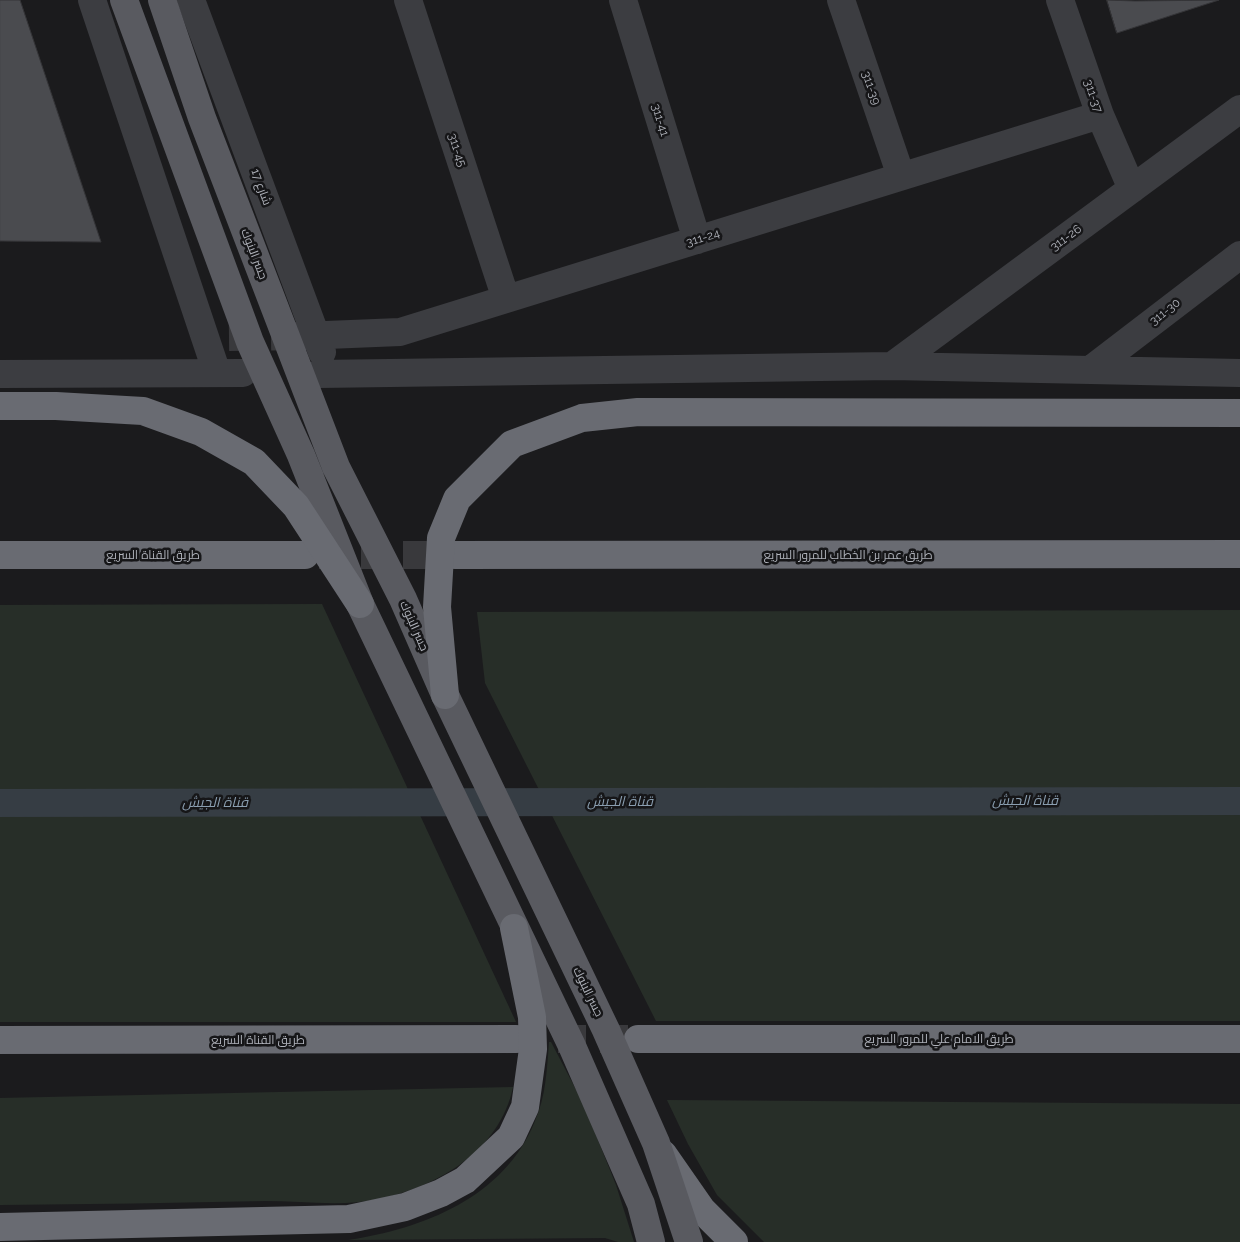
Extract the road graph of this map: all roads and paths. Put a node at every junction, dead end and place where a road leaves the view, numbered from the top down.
1 (92, 0) edge
2 (124, 0) edge
3 (162, 0) edge
4 (191, 0) edge
5 (408, 0) edge
6 (623, 0) edge
7 (841, 0) edge
8 (1060, 0) edge
9 (1240, 109) edge
10 (1100, 115) junction
11 (901, 176) junction
12 (1132, 190) junction
13 (697, 240) junction
14 (1240, 254) edge
15 (506, 299) junction
16 (309, 336) junction
17 (892, 366) junction
18 (2, 369) edge
19 (1090, 370) junction
20 (1240, 373) edge
21 (0, 406) edge
22 (1240, 413) edge
23 (1240, 541) edge
24 (1240, 554) edge
25 (0, 555) edge
26 (305, 555) tunnel mouth
27 (455, 555) tunnel mouth
28 (989, 555) junction
29 (360, 604) junction
30 (445, 695) junction
31 (514, 928) junction
32 (516, 1039) tunnel mouth
33 (638, 1039) tunnel mouth
34 (1240, 1039) edge
35 (0, 1040) edge
36 (656, 1143) junction
37 (0, 1227) edge
38 (651, 1242) edge
39 (689, 1242) edge
40 (734, 1242) edge

1 - 18 street
2 - 29 main road, bridge
3 - 30 main road, جسر البنوك, bridge
4 - 16 street, شارع 17
5 - 15 street, 311-45
6 - 13 street, 311-41
7 - 11 street, 311-39
8 - 10 street, 311-37
9 - 12 street, 311-26
10 - 11 street, 311-24
10 - 12 street, 311-37
11 - 13 street, 311-24
12 - 17 street, 311-26
13 - 15 street, 311-24
14 - 19 street, 311-30
15 - 16 street, 311-24
16 - 17 street, شارع 17
17 - 19 street
19 - 20 street
21 - 29 highway, bridge
22 - 30 highway, bridge
23 - 28 highway
24 - 28 highway, طريق عمر بن الخطاب للمرور السريع
25 - 26 highway, طريق القناة السريع
27 - 28 highway, طريق عمر بن الخطاب للمرور السريع
29 - 31 main road, bridge
30 - 36 main road, جسر البنوك, bridge
31 - 37 highway, bridge
31 - 38 main road, bridge
32 - 35 highway, طريق القناة السريع
33 - 34 highway, طريق الامام علي للمرور السريع
36 - 39 main road, جسر البنوك, bridge
36 - 40 highway, bridge

